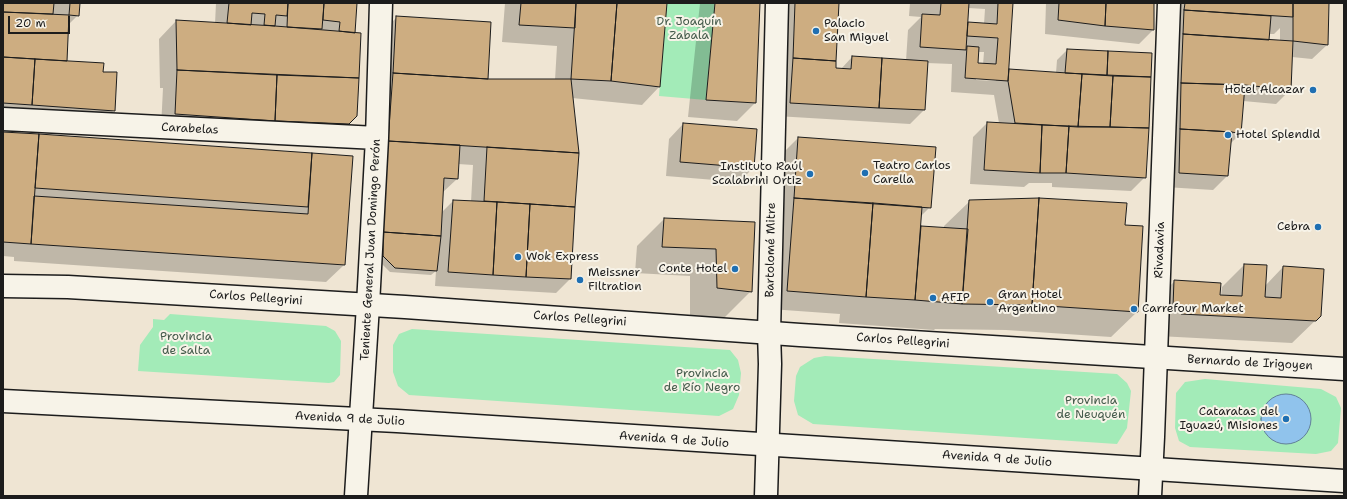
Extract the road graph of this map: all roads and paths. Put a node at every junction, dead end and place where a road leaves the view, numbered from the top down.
1 (381, 3) edge
2 (777, 3) edge
3 (1169, 3) edge
4 (3, 119) edge
5 (377, 138) junction
6 (3, 286) edge
7 (368, 305) junction
8 (769, 332) junction
9 (1156, 358) junction
10 (1344, 369) edge
11 (3, 401) edge
12 (361, 419) junction
13 (767, 445) junction
14 (1152, 469) junction
15 (1344, 481) edge
16 (356, 496) edge
17 (766, 496) edge
18 (1150, 496) edge

1 - 5 main road, Teniente General Juan Domingo Perón
2 - 8 main road, Bartolomé Mitre
3 - 9 main road, Rivadavia
4 - 5 main road, Carabelas
5 - 7 main road, Teniente General Juan Domingo Perón
6 - 7 main road, Carlos Pellegrini
7 - 8 main road, Carlos Pellegrini
7 - 12 main road, Teniente General Juan Domingo Perón
8 - 9 main road, Carlos Pellegrini
8 - 13 main road, Bartolomé Mitre
9 - 10 main road, Bernardo de Irigoyen
9 - 14 main road, Rivadavia
11 - 12 main road, Avenida 9 de Julio
12 - 13 main road, Avenida 9 de Julio
12 - 16 main road, Teniente General Juan Domingo Perón
13 - 14 main road, Avenida 9 de Julio
13 - 17 main road, Bartolomé Mitre
14 - 15 main road, Avenida 9 de Julio
14 - 18 main road, Rivadavia

